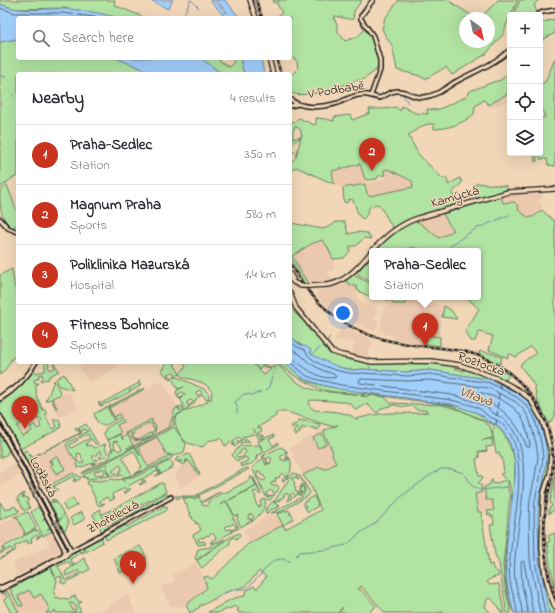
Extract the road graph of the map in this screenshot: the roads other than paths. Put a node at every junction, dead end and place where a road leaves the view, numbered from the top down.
1 (250, 0) edge
2 (373, 0) edge
3 (555, 10) edge
4 (542, 12) edge
5 (255, 16) edge
6 (507, 52) edge
7 (270, 60) edge
8 (272, 72) edge
9 (371, 95) junction
10 (292, 101) edge
11 (298, 104) junction
12 (292, 106) edge
13 (555, 189) edge
14 (0, 219) edge
15 (16, 231) edge
16 (375, 248) edge
17 (369, 254) edge
18 (292, 280) edge
19 (292, 299) edge
20 (34, 364) edge
21 (0, 398) edge
22 (0, 416) edge
23 (0, 428) edge
24 (171, 497) dead end
25 (64, 548) junction
26 (69, 549) junction
27 (64, 554) junction
28 (0, 589) edge
29 (555, 607) edge

1 - 5 main road
2 - 9 street
3 - 4 street
6 - 9 street, V Podbabě
7 - 8 main road
9 - 11 street, V Podbabě
10 - 11 street, V Podbabě
11 - 12 street, V Podbabě
13 - 16 main road, Kamýcká
14 - 15 street
17 - 18 main road, Kamýcká, bridge
19 - 29 main road, Roztocká
20 - 21 street
26 -> 22 street, Lodžská
23 -> 25 street, Lodžská
24 - 26 street, Zhořelecká
25 - 26 street
25 - 27 street, Lodžská
26 - 27 street
26 - 28 street
27 - 28 street

